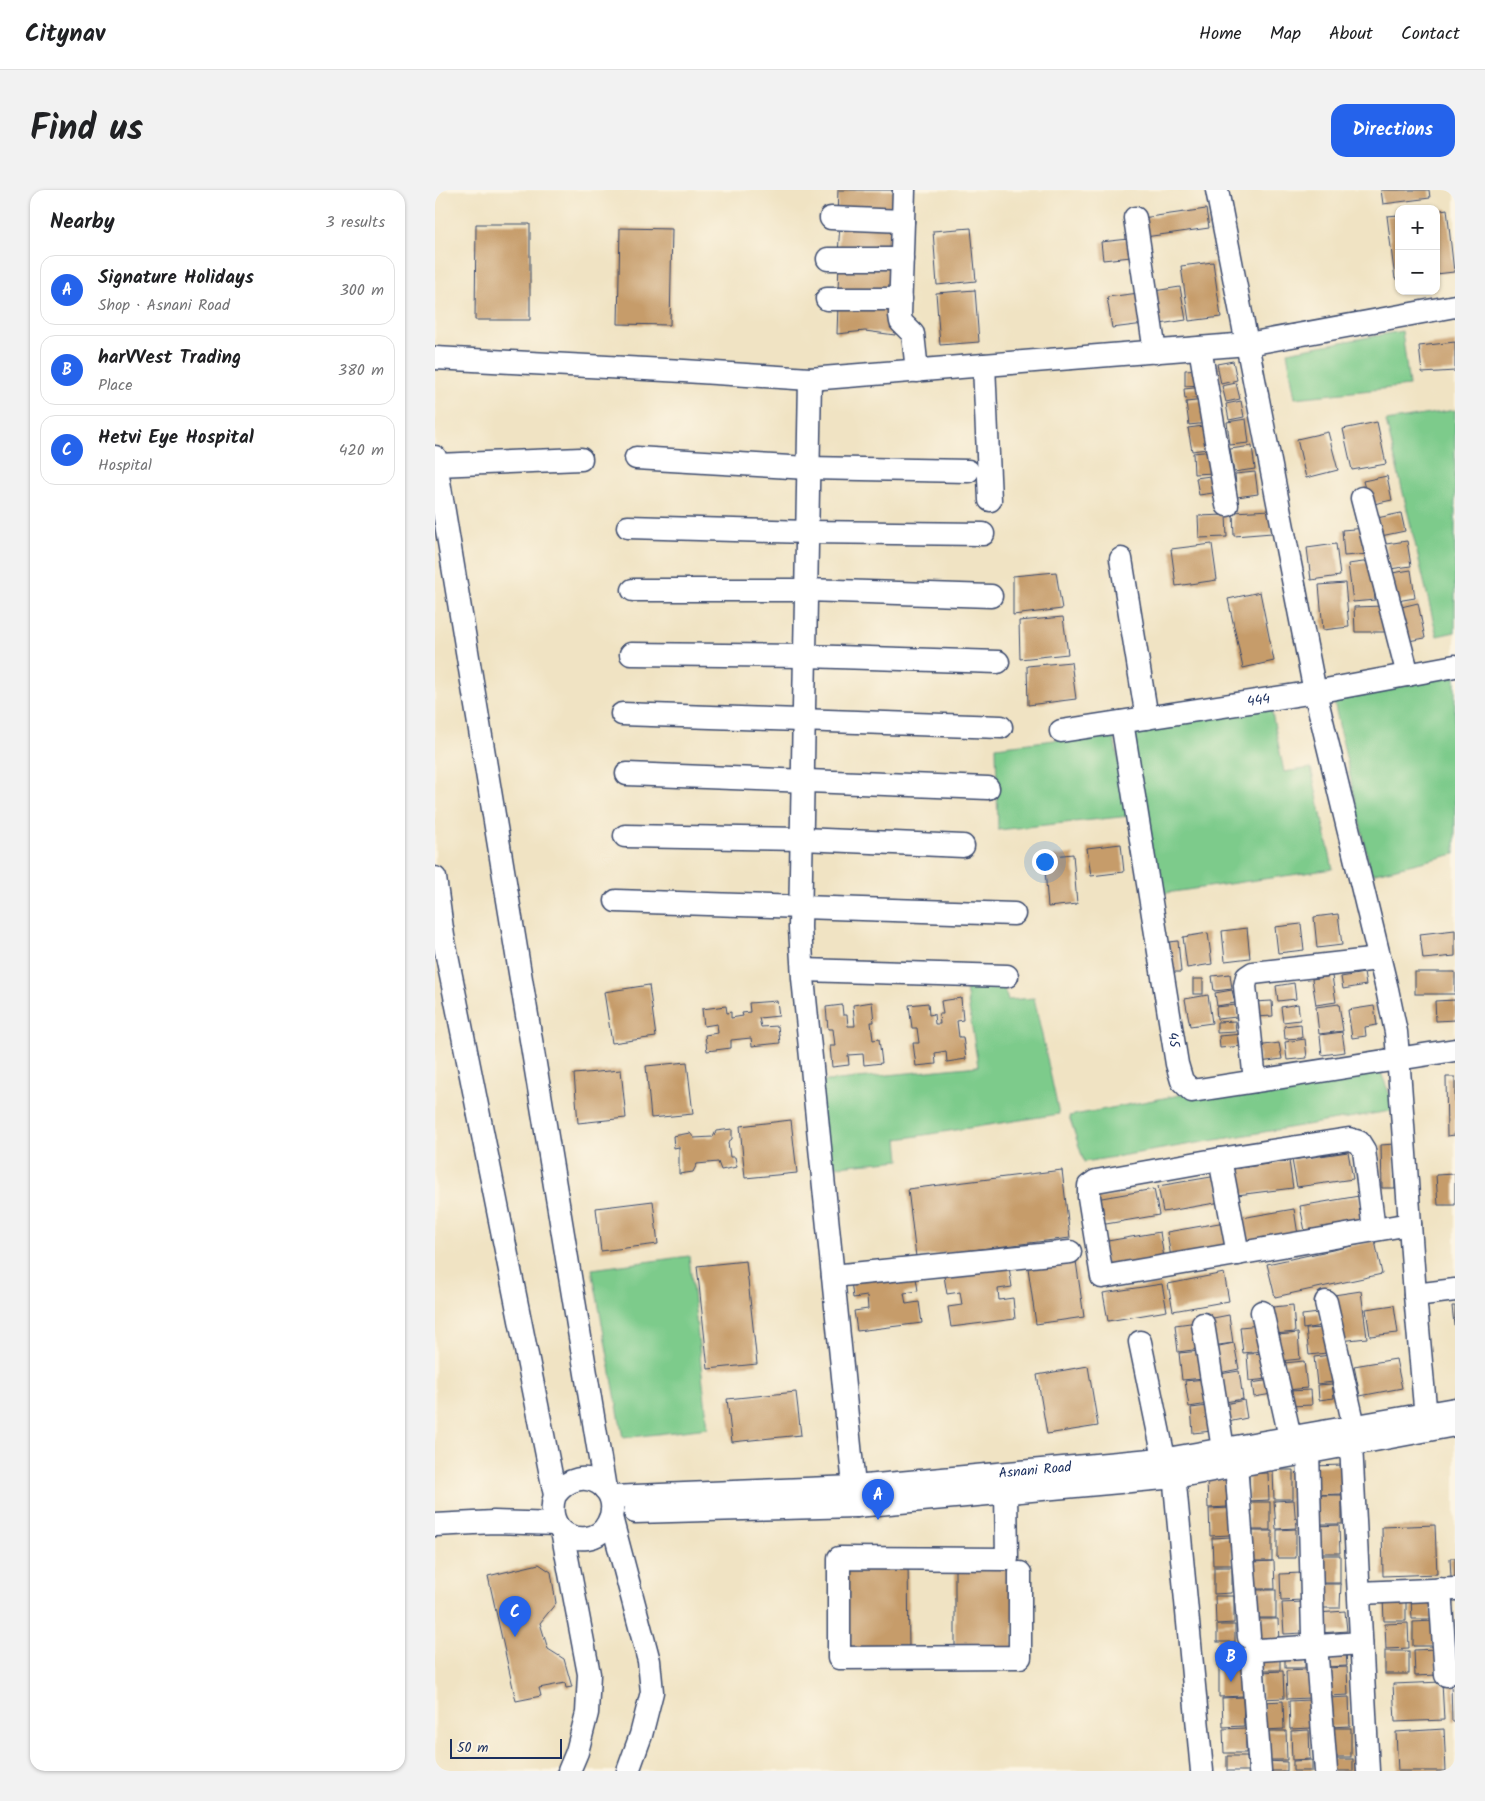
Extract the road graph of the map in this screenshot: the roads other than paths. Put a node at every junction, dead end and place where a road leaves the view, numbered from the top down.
1 (904, 190) edge
2 (1217, 190) edge
3 (831, 218) dead end
4 (1135, 218) dead end
5 (903, 221) junction
6 (828, 259) dead end
7 (902, 259) junction
8 (827, 299) dead end
9 (901, 299) junction
10 (1455, 306) edge
11 (1248, 344) junction
12 (1200, 348) junction
13 (1155, 352) junction
14 (435, 358) edge
15 (985, 365) junction
16 (917, 371) junction
17 (811, 379) junction
18 (636, 458) dead end
19 (581, 459) dead end
20 (436, 461) edge
21 (808, 468) junction
22 (968, 471) dead end
23 (1362, 498) dead end
24 (990, 500) dead end
25 (1227, 505) dead end
26 (628, 527) dead end
27 (807, 532) junction
28 (983, 534) dead end
29 (1121, 559) dead end
30 (633, 590) dead end
31 (806, 590) junction
32 (991, 596) dead end
33 (631, 654) dead end
34 (805, 656) junction
35 (998, 662) dead end
36 (1455, 666) edge
37 (1408, 675) junction
38 (1315, 692) junction
39 (622, 714) dead end
40 (1147, 718) junction
41 (804, 720) junction
42 (1122, 722) junction
43 (1001, 727) dead end
44 (1061, 731) dead end
45 (627, 774) dead end
46 (803, 782) junction
47 (988, 788) dead end
48 (625, 836) dead end
49 (802, 839) junction
50 (963, 846) dead end
51 (435, 878) edge
52 (616, 901) dead end
53 (800, 907) junction
54 (1014, 914) dead end
55 (1379, 959) junction
56 (803, 970) junction
57 (1007, 976) dead end
58 (1455, 1050) edge
59 (1398, 1058) junction
60 (1255, 1081) junction
61 (1220, 1159) junction
62 (1410, 1224) junction
63 (1374, 1230) junction
64 (1070, 1252) dead end
65 (1238, 1254) junction
66 (833, 1276) junction
67 (1455, 1290) edge
68 (1415, 1295) junction
69 (1326, 1302) dead end
70 (1262, 1312) dead end
71 (1203, 1324) dead end
72 (1141, 1342) dead end
73 (1455, 1409) edge
74 (1426, 1421) junction
75 (1455, 1425) edge
76 (1353, 1435) junction
77 (1290, 1437) junction
78 (1308, 1451) junction
79 (1229, 1457) junction
80 (1170, 1464) junction
81 (1006, 1492) junction
82 (855, 1496) junction
83 (554, 1498) junction
84 (610, 1504) junction
85 (494, 1522) junction
86 (435, 1525) edge
87 (559, 1528) junction
88 (1020, 1574) dead end
89 (1447, 1589) edge
90 (1359, 1593) junction
91 (1249, 1637) dead end
92 (1315, 1640) junction
93 (1361, 1643) junction
94 (1446, 1675) dead end
95 (569, 1771) edge
96 (628, 1771) edge
97 (1202, 1771) edge
98 (1260, 1771) edge
99 (1326, 1771) edge
100 (1368, 1771) edge

1 - 5 street
2 - 11 street
3 - 5 street
4 - 13 street
5 - 7 street
6 - 7 street
7 - 9 street
8 - 9 street
9 - 16 street
10 - 11 street
11 - 12 street
11 - 38 street
12 - 13 street
12 - 25 street
13 - 15 street
14 - 17 street
15 - 16 street
15 - 24 street
16 - 17 street
17 - 21 street
18 - 21 street
19 - 20 street
20 - 84 street
21 - 22 street
21 - 27 street
23 - 37 street
26 - 27 street
27 - 28 street
27 - 31 street
29 - 40 street
30 - 31 street
31 - 32 street
31 - 34 street
33 - 34 street
34 - 35 street
34 - 41 street
36 - 37 street, 444
37 - 38 street, 444
38 - 40 street, 444
38 - 55 street
39 - 41 street
40 - 42 street, 444
41 - 43 street
41 - 46 street
42 - 44 street, 444
42 - 60 street, 45
45 - 46 street
46 - 47 street
46 - 49 street
48 - 49 street
49 - 50 street
49 - 53 street
51 - 83 street
52 - 53 street
53 - 54 street
53 - 56 street
55 - 59 street
55 - 60 street
56 - 57 street
56 - 66 street
58 - 59 street, 45
59 - 60 street, 45
59 - 62 street
61 - 63 street
61 - 65 street
61 - 65 street
62 - 63 street
62 - 68 street
63 - 65 street
64 - 66 street
66 - 82 street
67 - 68 street
68 - 74 street
69 - 76 street
70 - 77 street
71 - 79 street
72 - 80 street
73 - 74 street, Asnani Road
74 - 75 street, Asnani Road
74 - 76 street, Asnani Road
76 - 77 street, Asnani Road
76 - 78 street, Asnani Road
76 - 90 street
77 - 79 street, Asnani Road
78 - 79 street, Asnani Road
78 - 92 street
79 - 80 street, Asnani Road
79 - 91 street
80 - 81 street, Asnani Road
80 - 82 street, Asnani Road
80 - 97 street
81 - 82 street, Asnani Road
81 - 88 street
82 - 84 street, Asnani Road
83 - 84 street
83 - 85 street
83 - 87 street
84 - 87 street
84 - 96 street
85 - 86 street
85 - 87 street
87 - 95 street
89 - 90 street
89 - 94 street
90 - 93 street
92 - 93 street
92 - 98 street
92 - 99 street
93 - 100 street

